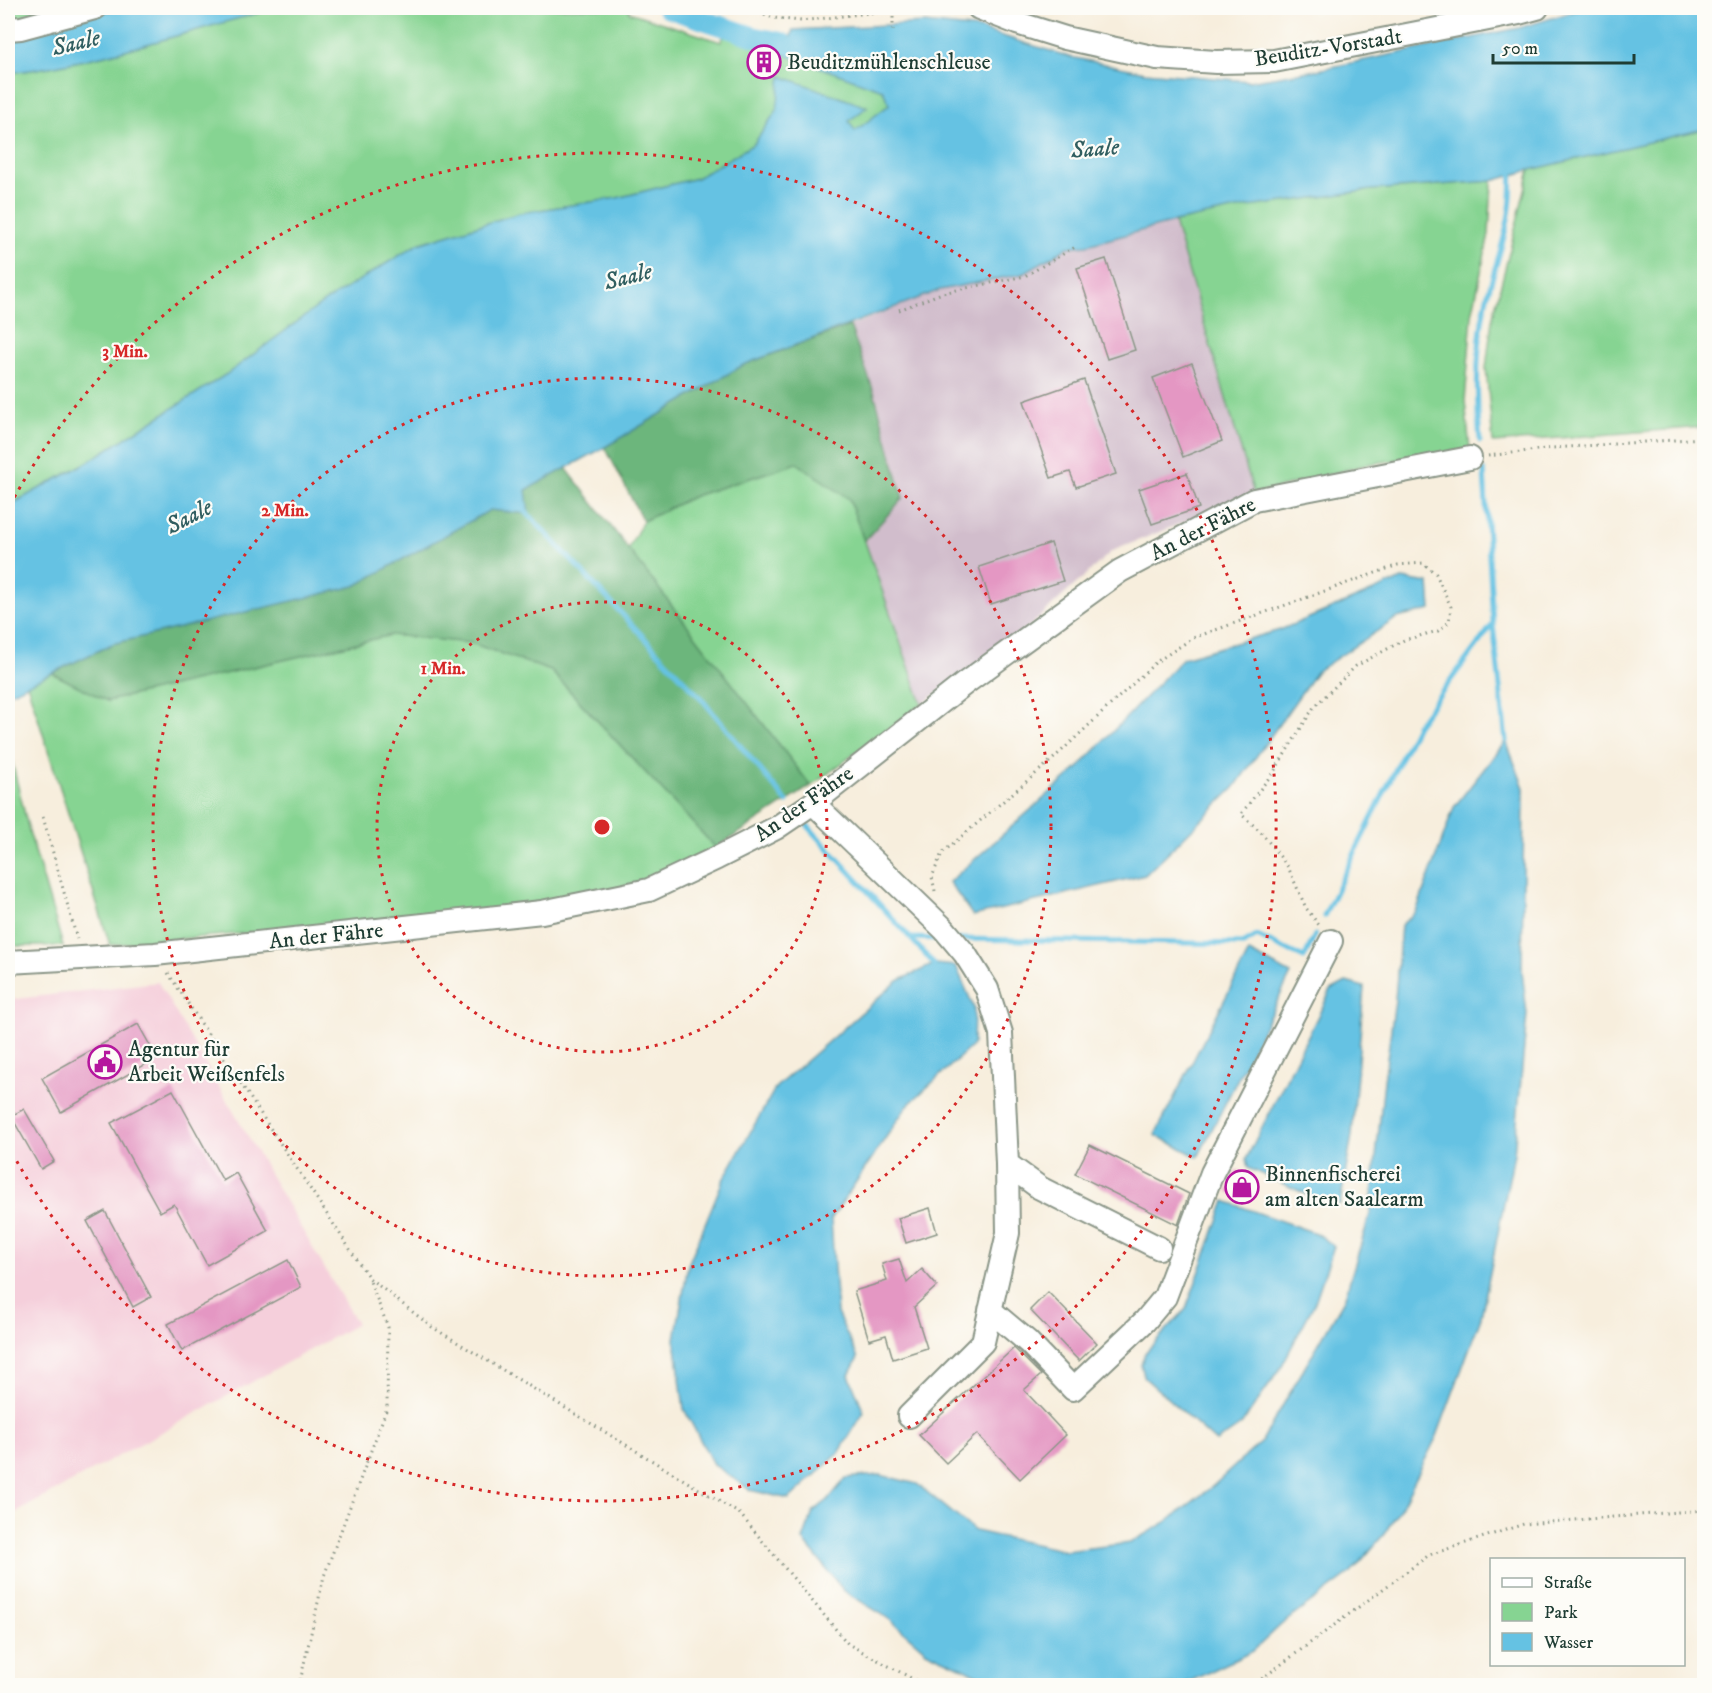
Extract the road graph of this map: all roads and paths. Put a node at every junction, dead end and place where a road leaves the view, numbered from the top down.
1 (95, 8) edge
2 (741, 8) edge
3 (980, 8) edge
4 (1537, 8) edge
5 (893, 11) junction
6 (8, 29) edge
7 (893, 31) dead end
8 (1077, 246) dead end
9 (899, 310) dead end
10 (1704, 438) edge
11 (1496, 455) dead end
12 (1470, 458) dead end
13 (813, 803) junction
14 (43, 817) dead end
15 (936, 898) dead end
16 (1331, 940) joint
17 (155, 954) junction
18 (83, 958) junction
19 (8, 962) edge
20 (1007, 1164) junction
21 (1159, 1248) dead end
22 (369, 1278) junction
23 (990, 1310) junction
24 (909, 1416) dead end
25 (1704, 1510) edge
26 (299, 1686) edge
27 (926, 1686) edge
28 (1252, 1686) edge

1 - 6 street
2 - 5 path
3 - 4 street, Beuditz-Vorstadt
3 - 5 path
5 - 7 path
8 - 9 path
10 - 11 path
12 - 13 street, An der Fähre
13 - 17 street, An der Fähre
13 - 20 street
14 - 18 path
15 - 16 path
16 - 23 street
17 - 18 street, An der Fähre
17 - 22 path
18 - 19 street, An der Fähre
20 - 21 street
20 - 23 street
22 - 26 path
22 - 27 path
23 - 24 street
25 - 28 path

